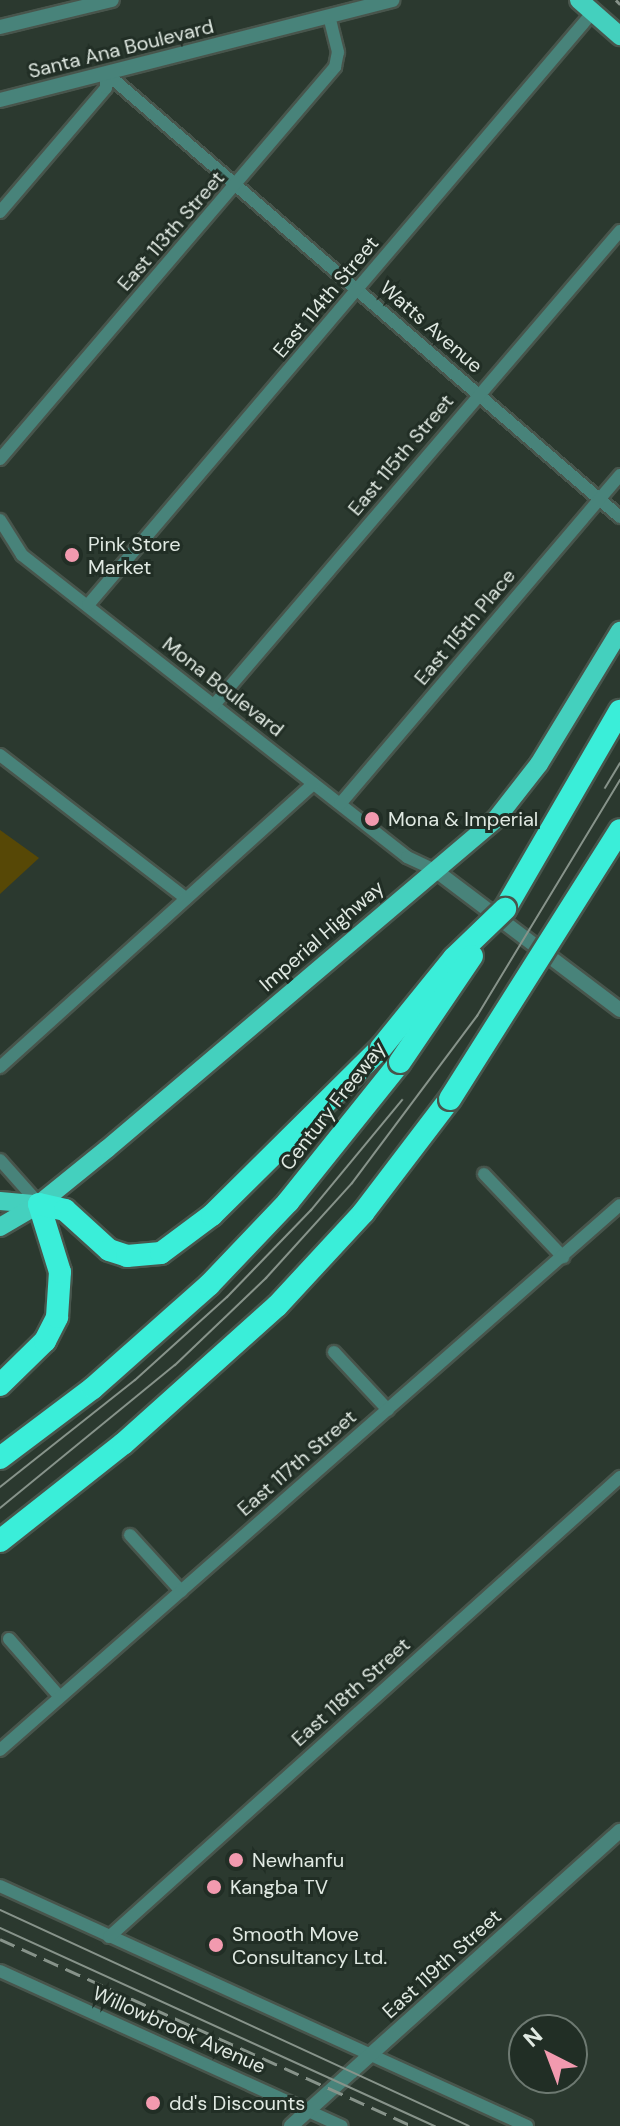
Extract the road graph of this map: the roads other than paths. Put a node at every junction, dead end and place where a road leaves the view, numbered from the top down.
1 (112, 0) edge
2 (392, 0) edge
3 (586, 6) edge
4 (329, 16) junction
5 (0, 27) edge
6 (620, 36) edge
7 (106, 73) junction
8 (0, 100) edge
9 (236, 186) junction
10 (0, 212) edge
11 (620, 231) edge
12 (359, 290) junction
13 (478, 395) junction
14 (0, 459) edge
15 (620, 475) edge
16 (599, 499) junction
17 (620, 517) edge
18 (0, 520) edge
19 (88, 605) junction
20 (620, 631) edge
21 (214, 705) junction
22 (620, 711) edge
23 (0, 755) edge
24 (313, 784) junction
25 (340, 804) junction
26 (620, 830) edge
27 (435, 870) junction
28 (186, 898) junction
29 (505, 909) junction
30 (620, 1010) edge
31 (0, 1067) edge
32 (0, 1160) edge
33 (484, 1174) dead end
34 (0, 1201) edge
35 (39, 1204) junction
36 (620, 1205) edge
37 (0, 1227) edge
38 (563, 1257) junction
39 (334, 1352) dead end
40 (0, 1385) edge
41 (388, 1410) junction
42 (0, 1458) edge
43 (620, 1477) edge
44 (130, 1535) dead end
45 (0, 1541) edge
46 (181, 1591) junction
47 (9, 1639) dead end
48 (59, 1696) junction
49 (0, 1750) edge
50 (620, 1831) edge
51 (0, 1886) edge
52 (109, 1937) junction
53 (0, 1971) edge
54 (373, 2053) junction
55 (309, 2111) junction
56 (291, 2126) edge
57 (342, 2126) edge
58 (527, 2126) edge

1 - 5 street
2 - 4 street, Santa Ana Boulevard
3 - 6 main road
3 - 12 street, East 114th Street
4 - 7 street, Santa Ana Boulevard
4 - 9 street, East 113th Street
7 - 8 street, Santa Ana Boulevard
7 - 9 street, Watts Avenue
7 - 10 street
9 - 12 street, Watts Avenue
9 - 14 street, East 113th Street
11 - 13 street, East 115th Street
12 - 13 street, Watts Avenue
12 - 19 street, East 114th Street
13 - 16 street, Watts Avenue
13 - 21 street, East 115th Street
15 - 16 street, East 115th Place
16 - 17 street, Watts Avenue
16 - 25 street, East 115th Place
18 - 19 street, Mona Boulevard
19 - 21 street, Mona Boulevard
20 - 27 main road, Imperial Highway
21 - 24 street, Mona Boulevard
22 - 29 highway, Century Freeway
23 - 28 street
24 - 25 street, Mona Boulevard
24 - 28 street
25 - 27 street, Mona Boulevard
26 - 45 highway, bridge
27 - 30 street
27 - 35 main road, Imperial Highway
28 - 31 street
29 - 35 highway, bridge
29 - 42 highway, Century Freeway, bridge
32 - 35 street
33 - 38 street
34 - 35 main road
35 - 37 main road, Imperial Highway
35 - 40 highway
36 - 38 street, East 117th Street
38 - 41 street, East 117th Street
39 - 41 street
41 - 46 street, East 117th Street
43 - 52 street, East 118th Street
44 - 46 street
46 - 48 street, East 117th Street
47 - 48 street
48 - 49 street, East 117th Street
50 - 54 street, East 119th Street
51 - 52 street
52 - 54 street
53 - 55 street, Willowbrook Avenue
54 - 55 street, East 119th Street
54 - 58 street
55 - 56 street, East 119th Street
55 - 57 street, Willowbrook Avenue

